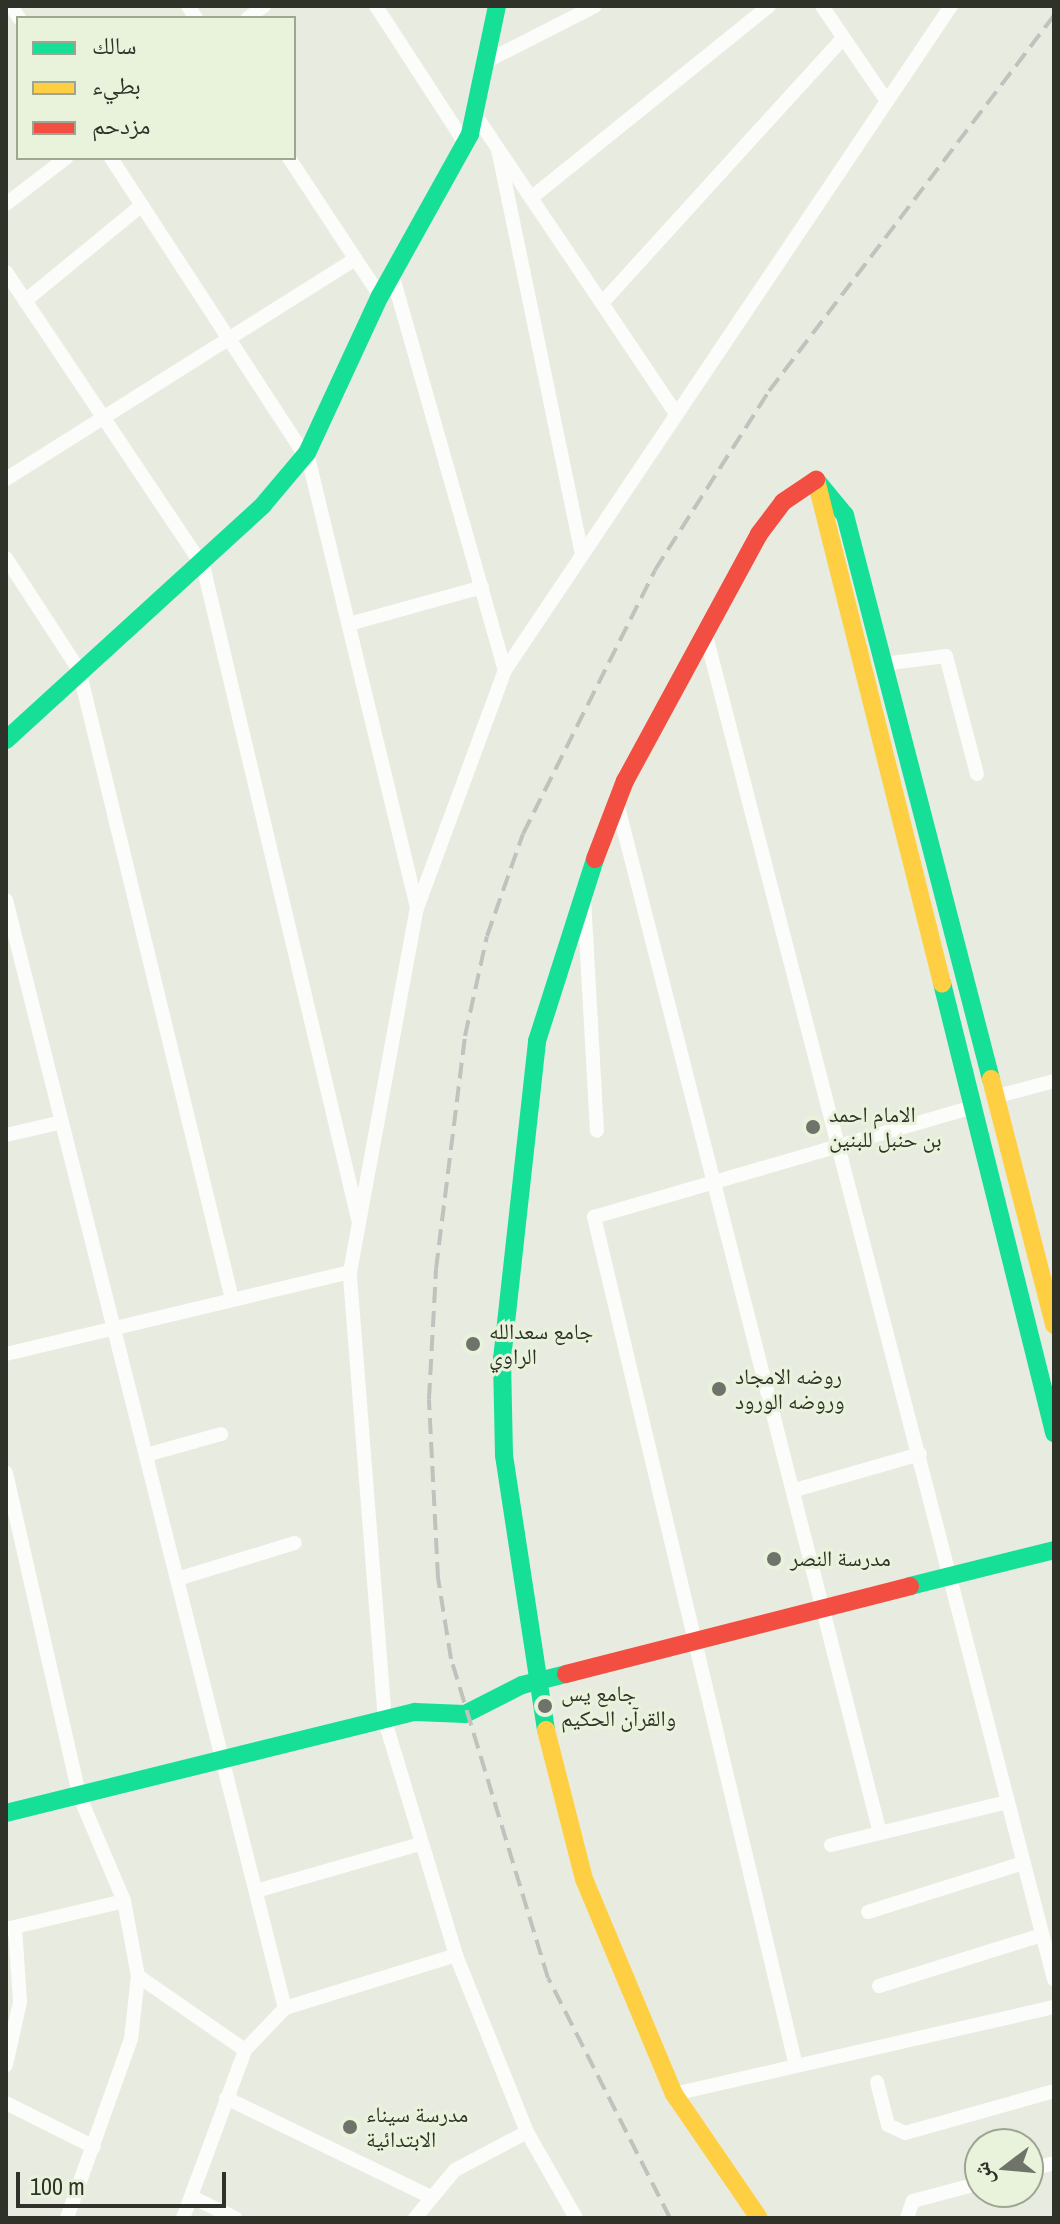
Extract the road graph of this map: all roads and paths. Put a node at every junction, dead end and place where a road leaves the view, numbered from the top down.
1 (376, 6) edge
2 (497, 6) edge
3 (595, 6) edge
4 (769, 6) edge
5 (822, 6) edge
6 (951, 6) edge
7 (840, 41) junction
8 (485, 62) junction
9 (884, 97) junction
10 (474, 113) junction
11 (465, 143) junction
12 (498, 149) junction
13 (63, 160) edge
14 (112, 160) edge
15 (290, 160) edge
16 (531, 198) junction
17 (6, 204) edge
18 (142, 205) junction
19 (355, 259) junction
20 (6, 272) edge
21 (392, 274) junction
22 (380, 296) junction
23 (25, 301) junction
24 (602, 303) junction
25 (228, 338) junction
26 (674, 411) junction
27 (103, 417) junction
28 (306, 454) junction
29 (6, 479) edge
30 (816, 480) junction
31 (581, 549) junction
32 (6, 558) edge
33 (200, 558) junction
34 (482, 587) junction
35 (349, 624) junction
36 (705, 632) junction
37 (881, 660) junction
38 (858, 663) junction
39 (79, 670) junction
40 (505, 670) junction
41 (6, 740) edge
42 (977, 774) dead end
43 (617, 800) junction
44 (582, 893) junction
45 (6, 900) edge
46 (417, 908) junction
47 (1054, 1081) edge
48 (994, 1097) junction
49 (969, 1108) junction
50 (62, 1122) junction
51 (597, 1131) dead end
52 (6, 1135) edge
53 (840, 1146) junction
54 (716, 1182) junction
55 (361, 1231) junction
56 (350, 1272) junction
57 (231, 1295) junction
58 (1054, 1325) edge
59 (114, 1327) junction
60 (6, 1354) edge
61 (1045, 1365) edge
62 (1054, 1433) edge
63 (221, 1434) dead end
64 (920, 1454) junction
65 (146, 1455) junction
66 (6, 1473) edge
67 (795, 1490) junction
68 (295, 1543) dead end
69 (1054, 1550) edge
70 (952, 1577) junction
71 (177, 1579) junction
72 (826, 1609) junction
73 (694, 1643) junction
74 (534, 1682) junction
75 (385, 1721) junction
76 (223, 1760) junction
77 (79, 1795) junction
78 (1007, 1802) junction
79 (6, 1813) edge
80 (880, 1833) junction
81 (420, 1844) junction
82 (831, 1845) dead end
83 (1023, 1863) junction
84 (256, 1891) junction
85 (124, 1901) junction
86 (868, 1912) dead end
87 (11, 1928) edge
88 (1042, 1935) junction
89 (456, 1955) junction
90 (138, 1976) junction
91 (1054, 1980) edge
92 (879, 1986) dead end
93 (1054, 2007) edge
94 (285, 2008) junction
95 (245, 2050) junction
96 (6, 2065) edge
97 (796, 2066) junction
98 (877, 2082) dead end
99 (1054, 2091) edge
100 (674, 2094) junction
101 (226, 2098) junction
102 (6, 2103) edge
103 (527, 2132) junction
104 (94, 2147) junction
105 (964, 2187) edge
106 (427, 2195) junction
107 (192, 2197) junction
108 (67, 2218) edge
109 (183, 2218) edge
110 (235, 2218) edge
111 (415, 2218) edge
112 (576, 2218) edge
113 (759, 2218) edge
114 (907, 2218) edge

1 - 11 street
2 - 8 street
3 - 8 street
4 - 16 street
5 - 7 street
6 - 9 street
7 - 9 street
7 - 24 street
8 - 10 street
9 - 26 street
10 - 11 street
10 - 12 street
11 - 21 street
12 - 16 street
12 - 31 street
13 - 17 street
14 - 18 street
15 - 19 street
16 - 24 street
18 - 23 street
18 - 25 street
19 - 22 street
19 - 25 street
20 - 23 street
21 - 22 street
21 - 34 street
22 - 28 street
23 - 27 street
24 - 26 street
25 - 27 street
25 - 28 street
26 - 31 street
27 - 29 street
27 - 33 street
28 - 33 street
28 - 35 street
30 - 36 street
30 - 37 street
30 - 38 street
31 - 40 street
32 - 39 street
33 - 39 street
33 - 55 street
34 - 35 street
34 - 40 street
35 - 46 street
36 - 43 street
36 - 53 street
37 - 38 street
37 - 42 street
37 - 48 street
38 - 49 street
39 - 41 street
39 - 57 street
40 - 46 street
43 - 44 street
43 - 54 street
44 - 51 street
44 - 74 street
45 - 50 street
46 - 55 street
47 - 48 street
48 - 58 street
49 - 53 street
49 - 61 street
50 - 52 street
50 - 59 street
53 - 54 street
53 - 64 street
54 - 67 street
54 - 73 street
55 - 56 street
56 - 57 street
56 - 75 street
57 - 59 street
59 - 60 street
59 - 65 street
61 - 62 street
63 - 65 street
64 - 67 street
64 - 70 street
65 - 71 street
66 - 77 street
67 - 72 street
68 - 71 street
69 - 70 street
70 - 72 street
70 - 78 street
71 - 76 street
72 - 73 street
72 - 80 street
73 - 74 street
73 - 97 street
74 - 75 street
74 - 100 street
75 - 76 street
75 - 81 street
76 - 77 street
76 - 84 street
77 - 79 street
77 - 85 street
78 - 80 street
78 - 83 street
80 - 82 street
81 - 84 street
81 - 89 street
83 - 86 street
83 - 88 street
84 - 94 street
85 - 87 street
85 - 90 street
87 - 96 street
88 - 91 street
88 - 92 street
89 - 94 street
89 - 103 street
90 - 95 street
90 - 104 street
93 - 97 street
94 - 95 street
95 - 101 street
97 - 100 street
98 - 99 street
100 - 113 street
101 - 106 street
101 - 107 street
102 - 104 street
103 - 106 street
103 - 112 street
104 - 108 street
105 - 114 street
106 - 111 street
107 - 109 street
107 - 110 street

